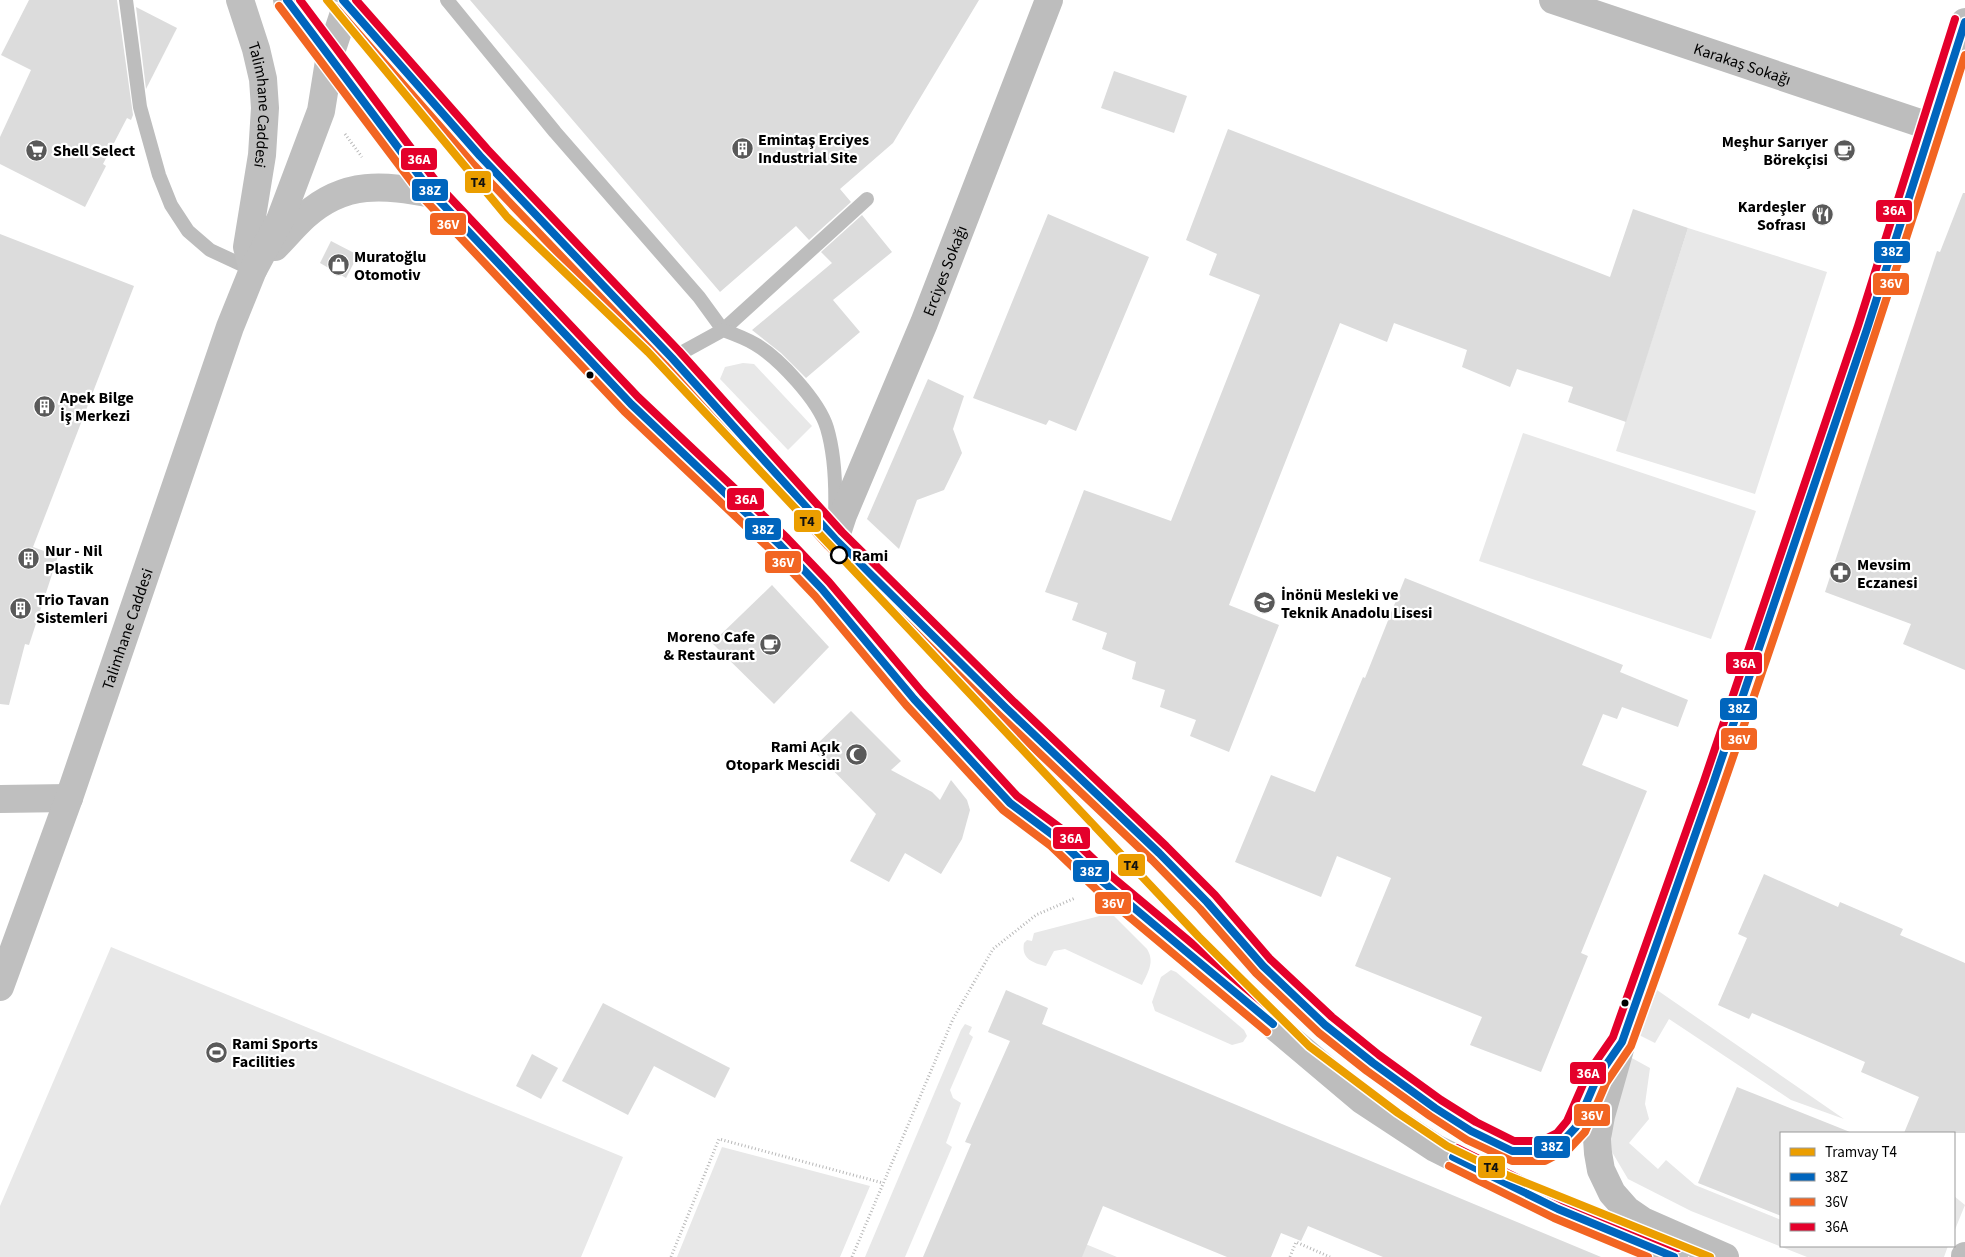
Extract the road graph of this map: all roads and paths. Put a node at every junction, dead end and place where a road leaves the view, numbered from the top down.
1 (126, 0) edge
2 (240, 0) edge
3 (287, 0) edge
4 (447, 0) edge
5 (1049, 0) edge
6 (1553, 0) edge
7 (346, 1) edge
8 (1965, 22) edge
9 (330, 55) junction
10 (1932, 127) junction
11 (341, 129) dead end
12 (363, 159) dead end
13 (433, 194) junction
14 (867, 199) dead end
15 (253, 270) junction
16 (723, 330) junction
17 (672, 358) junction
18 (835, 539) junction
19 (822, 589) junction
20 (69, 798) junction
21 (0, 799) edge
22 (1082, 895) dead end
23 (0, 987) edge
24 (1622, 1042) junction
25 (883, 1183) junction
26 (671, 1257) edge
27 (852, 1257) edge
28 (1290, 1257) edge
29 (1330, 1257) edge
30 (1674, 1257) edge
31 (1725, 1257) edge

1 - 15 lane
2 - 15 main road, Talimhane Caddesi
3 - 9 main road
4 - 16 lane
5 - 18 main road, Erciyes Sokağı
6 - 10 main road, Karakaş Sokağı
7 - 9 main road
7 - 17 main road
8 - 10 main road
9 - 13 main road
9 - 15 main road, Talimhane Caddesi
10 - 24 main road
11 - 12 path
13 - 15 main road
13 - 19 main road
14 - 16 lane
15 - 20 main road, Talimhane Caddesi
16 - 17 lane
16 - 18 lane
17 - 18 main road
18 - 19 main road, Erciyes Sokağı
18 - 24 main road
19 - 30 main road
20 - 21 main road
20 - 23 main road, Talimhane Caddesi
22 - 25 path
24 - 31 main road
25 - 26 path
25 - 27 path
28 - 29 path

